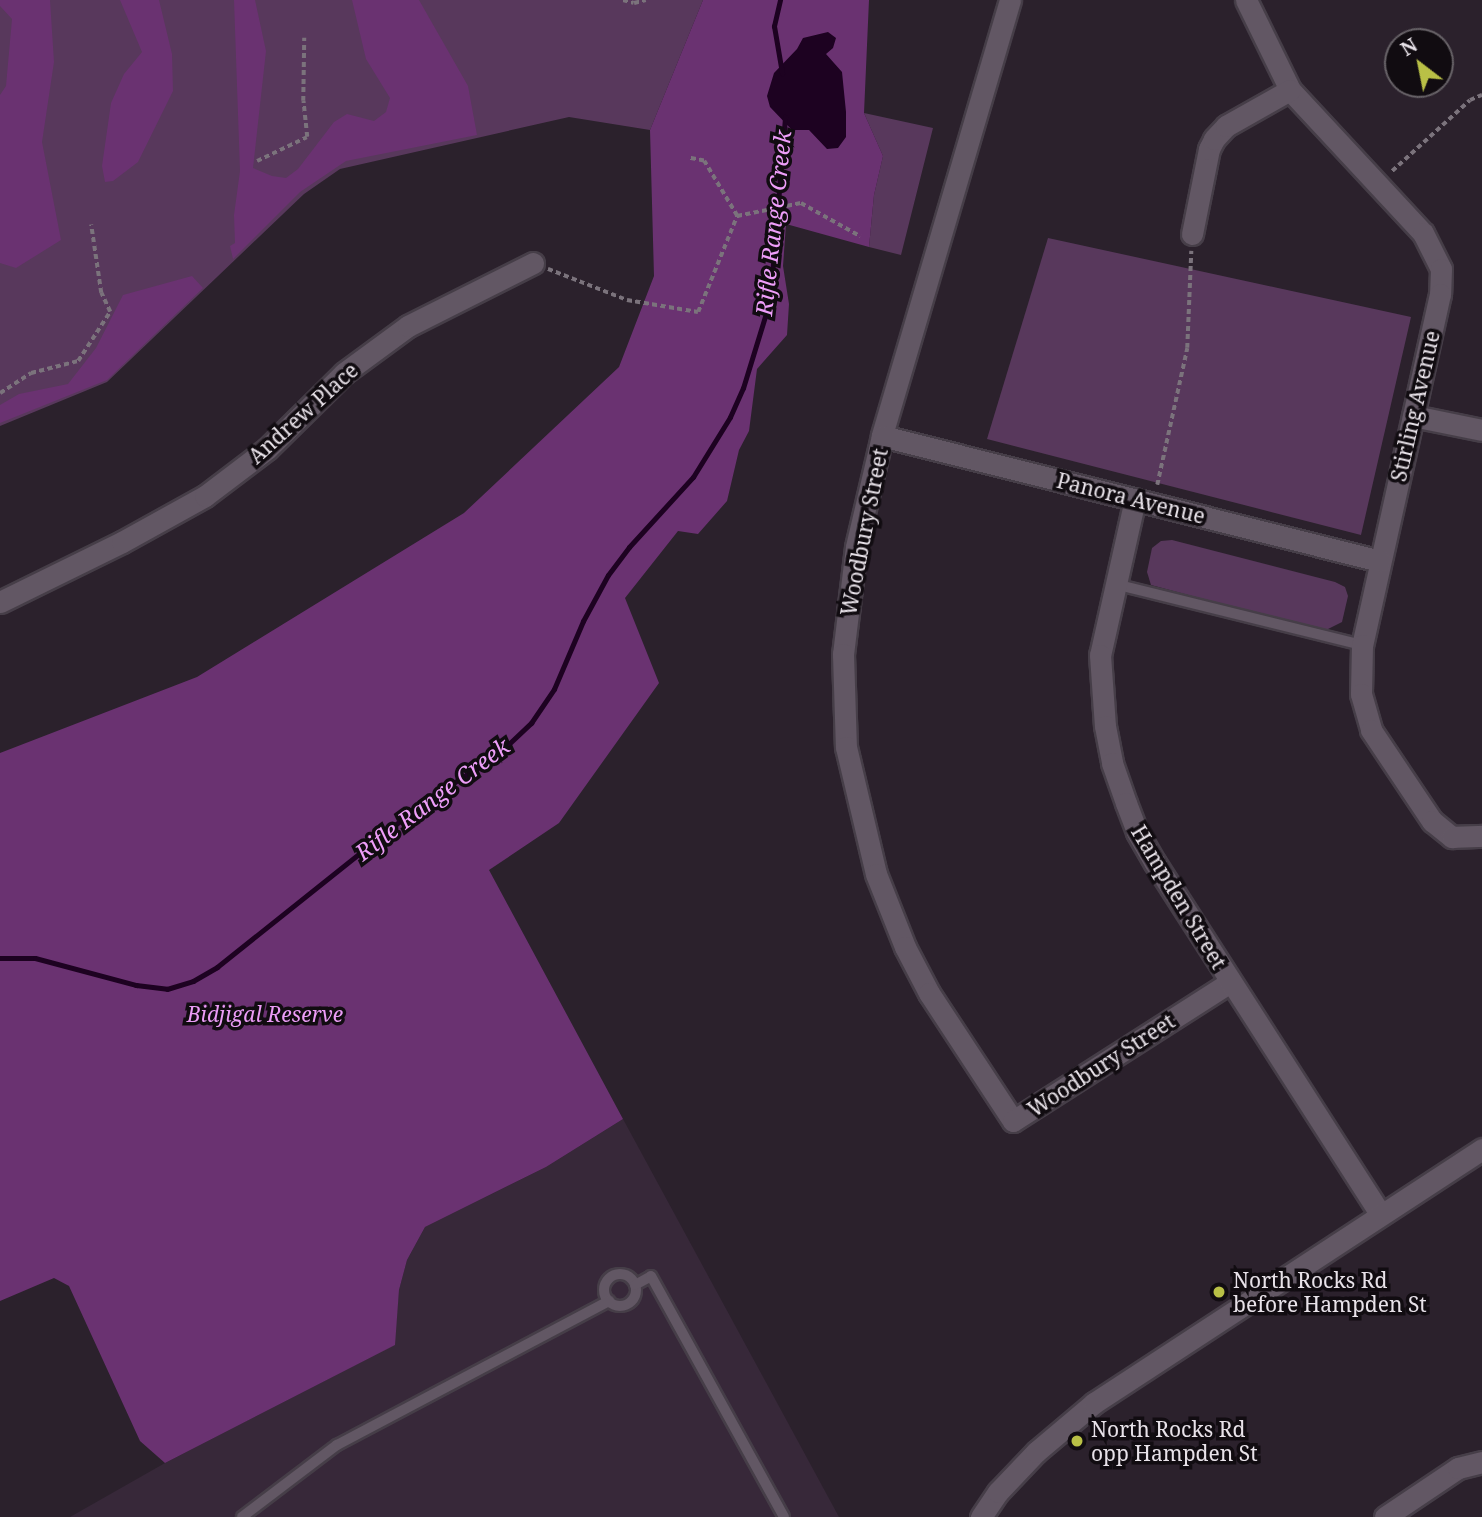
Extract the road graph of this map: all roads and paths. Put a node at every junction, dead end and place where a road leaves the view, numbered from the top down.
1 (623, 0) edge
2 (646, 0) edge
3 (1010, 0) edge
4 (1246, 0) edge
5 (304, 38) dead end
6 (1290, 90) junction
7 (1482, 94) edge
8 (688, 158) dead end
9 (257, 161) dead end
10 (1377, 184) junction
11 (737, 216) junction
12 (91, 225) dead end
13 (1192, 234) joint
14 (860, 236) dead end
15 (533, 264) joint
16 (0, 393) edge
17 (1413, 416) junction
18 (1482, 430) edge
19 (882, 436) junction
20 (1144, 502) junction
21 (1380, 561) junction
22 (1115, 584) junction
23 (0, 602) edge
24 (1362, 645) junction
25 (1482, 836) edge
26 (1230, 982) junction
27 (1482, 1149) edge
28 (1380, 1214) junction
29 (635, 1285) junction
30 (609, 1301) junction
31 (1482, 1462) edge
32 (242, 1517) edge
33 (783, 1517) edge
34 (981, 1517) edge
35 (1385, 1517) edge

1 - 2 path
3 - 19 street, Woodbury Street
4 - 6 street, Stirling Avenue
5 - 9 path
6 - 10 street, Stirling Avenue
6 - 13 street
7 - 10 path
8 - 11 path
10 - 17 street, Stirling Avenue
11 - 14 path
11 - 15 path
12 - 16 path
13 - 20 path
15 - 23 street, Andrew Place
17 - 18 street
17 - 21 street, Stirling Avenue
19 - 20 street, Panora Avenue
19 - 26 street, Woodbury Street
20 - 21 street, Panora Avenue
20 - 22 street, Hampden Street
21 - 24 street, Stirling Avenue
22 - 24 lane
22 - 26 street, Hampden Street
24 - 25 street, Stirling Avenue
26 - 28 street, Hampden Street
27 - 28 street
28 - 34 street
29 - 30 lane
29 - 30 lane
29 - 33 lane
30 - 32 lane
31 - 35 street

